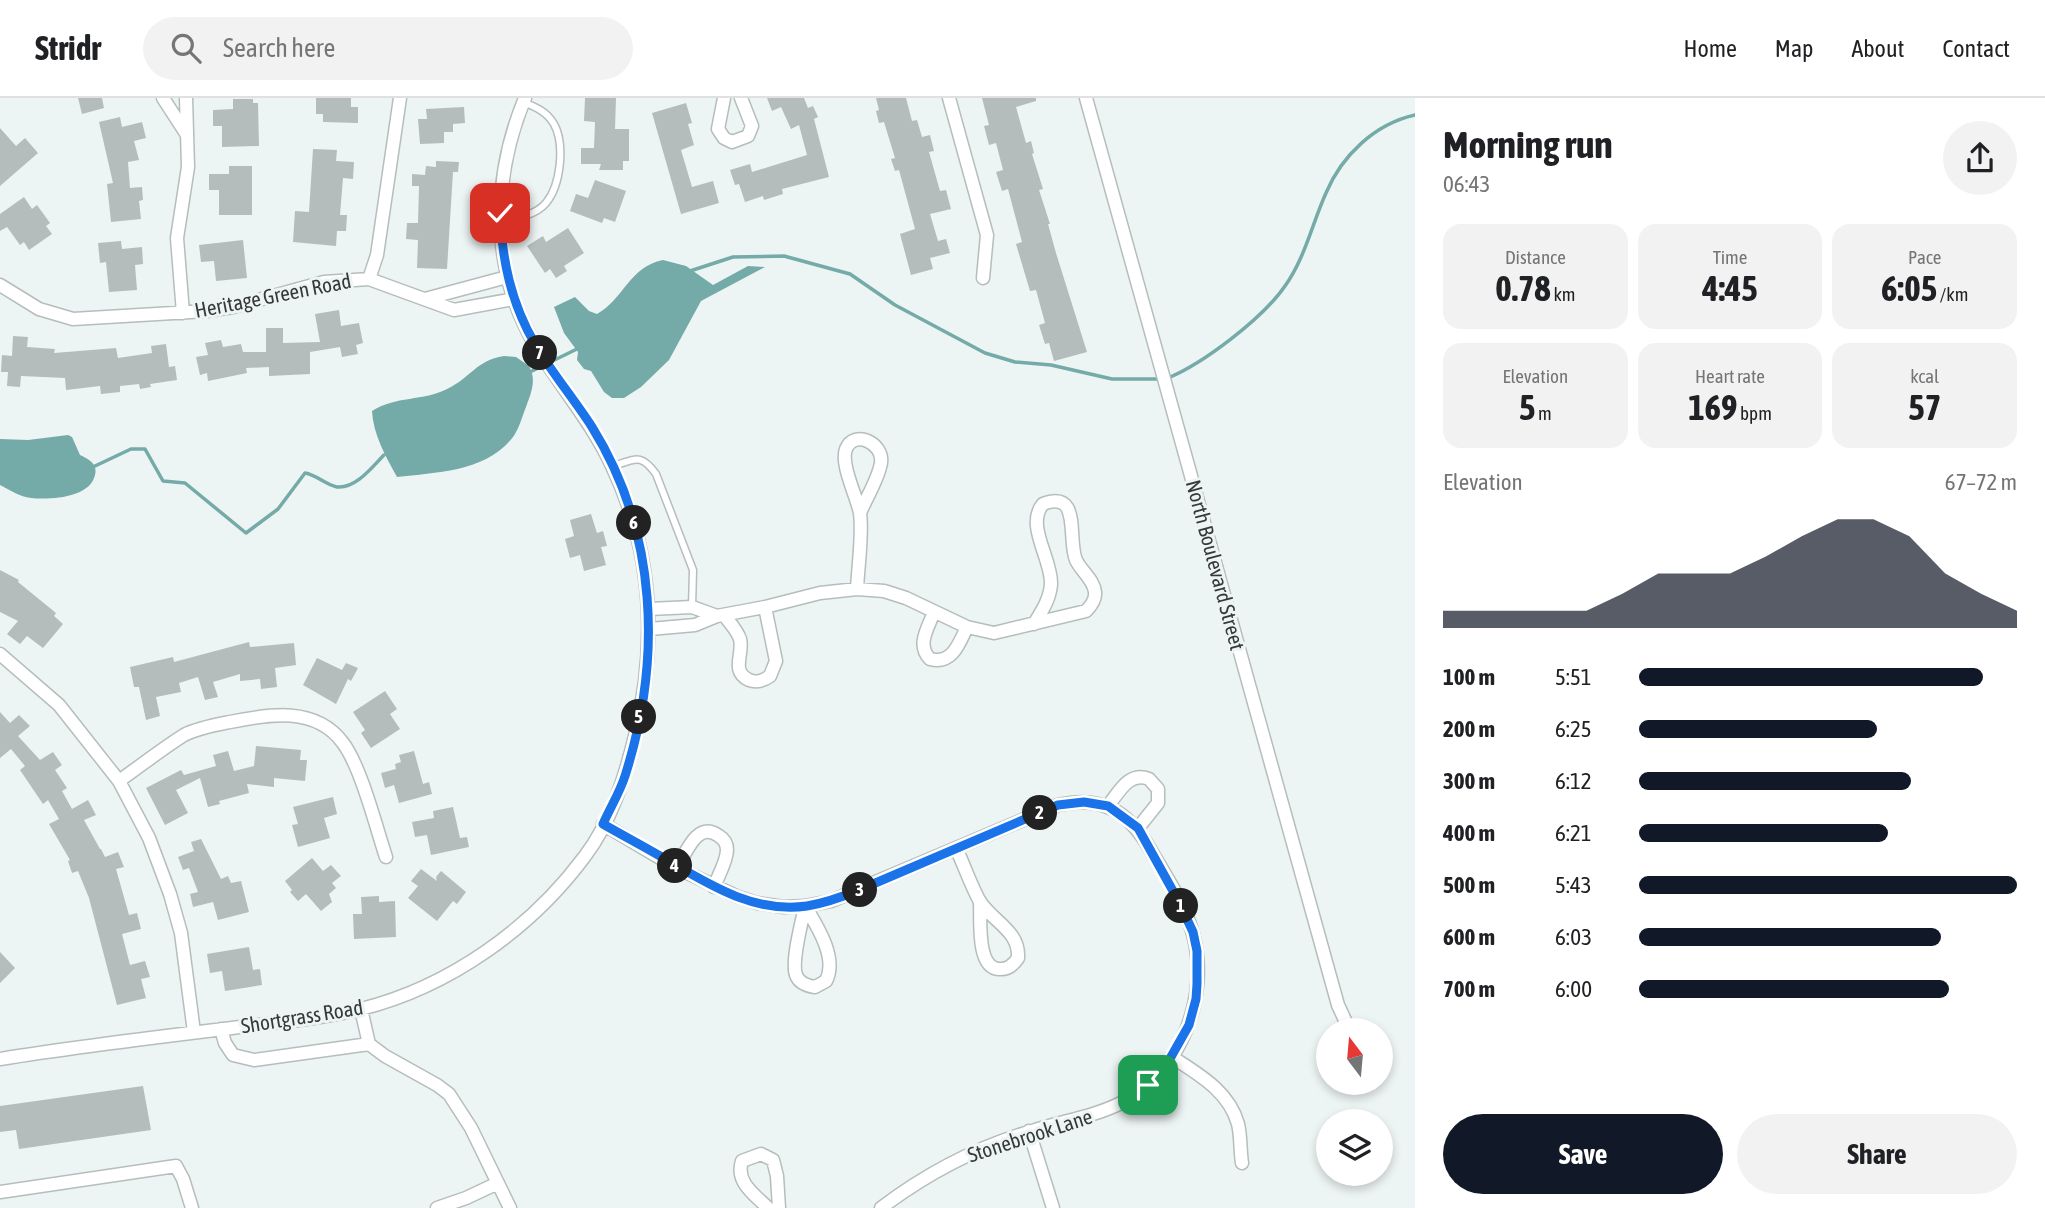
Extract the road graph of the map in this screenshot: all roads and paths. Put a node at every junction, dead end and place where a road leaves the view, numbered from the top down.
1 (163, 98) edge
2 (186, 98) edge
3 (400, 98) edge
4 (724, 98) edge
5 (741, 98) edge
6 (949, 98) edge
7 (1086, 98) edge
8 (524, 100) edge
9 (187, 135) junction
10 (500, 220) junction
11 (507, 277) junction
12 (983, 278) dead end
13 (369, 279) junction
14 (0, 285) edge
15 (425, 299) junction
16 (514, 299) junction
17 (183, 313) junction
18 (613, 466) junction
19 (860, 513) junction
20 (857, 589) junction
21 (692, 607) junction
22 (765, 607) junction
23 (649, 609) junction
24 (934, 612) junction
25 (721, 615) junction
26 (1034, 624) junction
27 (967, 627) junction
28 (650, 629) junction
29 (0, 654) edge
30 (118, 781) junction
31 (1108, 806) junction
32 (603, 824) junction
33 (1138, 828) junction
34 (956, 848) junction
35 (386, 857) dead end
36 (677, 868) junction
37 (714, 887) junction
38 (980, 902) junction
39 (805, 906) junction
40 (362, 1009) junction
41 (1344, 1018) edge
42 (221, 1029) junction
43 (194, 1032) junction
44 (369, 1044) junction
45 (1172, 1057) junction
46 (0, 1059) edge
47 (1029, 1132) junction
48 (1242, 1163) dead end
49 (498, 1183) junction
50 (0, 1192) edge
51 (192, 1208) edge
52 (436, 1208) edge
53 (510, 1208) edge
54 (768, 1208) edge
55 (779, 1208) edge
56 (881, 1208) edge
57 (1053, 1208) edge

1 - 9 street
2 - 9 street
3 - 13 street
4 - 5 street
6 - 12 street
7 - 41 street, North Boulevard Street
8 - 10 street, Shortgrass Road
8 - 10 lane
9 - 17 street
10 - 11 street, Shortgrass Road
11 - 15 street
11 - 16 street, Shortgrass Road
13 - 15 street, Heritage Green Road
13 - 17 street, Heritage Green Road
14 - 17 street, Heritage Green Road
15 - 16 street, Heritage Green Road
16 - 18 street, Shortgrass Road
18 - 21 lane
18 - 23 street, Shortgrass Road
19 - 19 street
19 - 20 street
20 - 22 street
20 - 24 street
21 - 23 street
21 - 25 street
22 - 25 street
22 - 25 street
23 - 28 street, Shortgrass Road
24 - 27 street
24 - 27 street
25 - 28 street
26 - 26 street
26 - 27 street
28 - 32 street, Shortgrass Road
29 - 30 street
30 - 35 street
30 - 43 street
31 - 33 street
31 - 33 street
31 - 34 street
32 - 36 street
32 - 40 street, Shortgrass Road
33 - 45 street, Stonebrook Lane
34 - 38 street
34 - 39 street
36 - 37 street
36 - 37 street
37 - 39 street
38 - 38 street
39 - 39 street
40 - 42 street, Shortgrass Road
40 - 44 street
42 - 43 street, Shortgrass Road
42 - 44 street
43 - 46 street, Shortgrass Road
44 - 49 street
45 - 47 street, Stonebrook Lane
45 - 48 street
47 - 56 street, Stonebrook Lane
47 - 57 street
49 - 52 street
49 - 53 street
50 - 51 street
54 - 55 street

